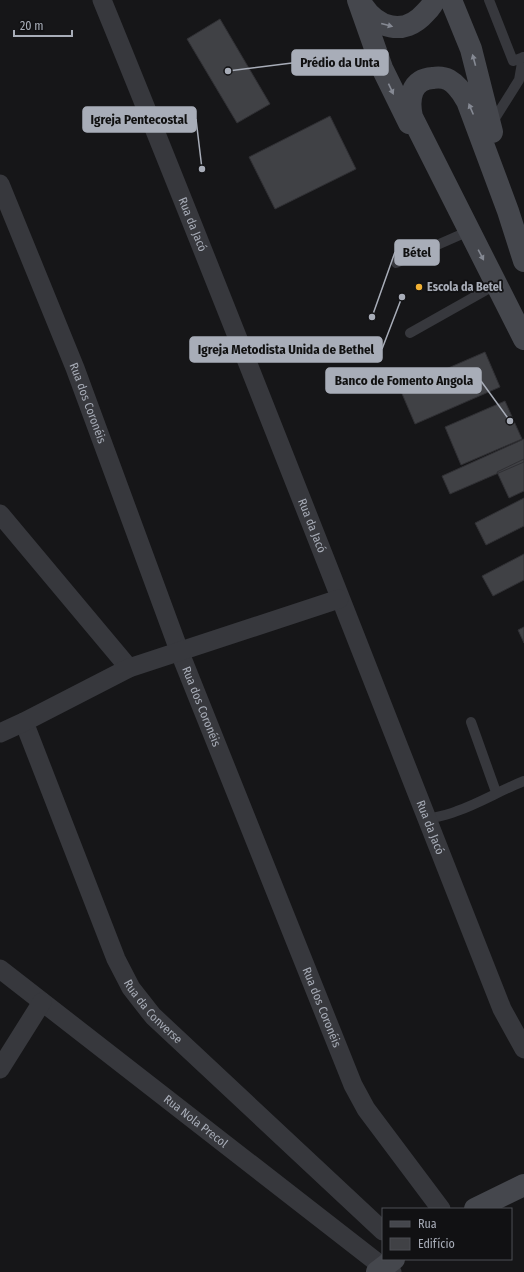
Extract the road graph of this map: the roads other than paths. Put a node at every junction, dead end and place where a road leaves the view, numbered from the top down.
1 (102, 0) edge
2 (359, 0) edge
3 (434, 0) edge
4 (451, 0) edge
5 (489, 0) edge
6 (524, 57) edge
7 (521, 81) edge
8 (490, 125) junction
9 (0, 184) edge
10 (457, 208) junction
11 (508, 211) junction
12 (469, 231) junction
13 (524, 261) edge
14 (396, 263) dead end
15 (497, 284) junction
16 (410, 333) dead end
17 (524, 339) edge
18 (0, 514) edge
19 (340, 599) junction
20 (180, 653) junction
21 (129, 668) junction
22 (24, 722) junction
23 (472, 722) dead end
24 (0, 733) edge
25 (524, 781) edge
26 (496, 792) junction
27 (427, 819) junction
28 (0, 969) edge
29 (42, 1002) junction
30 (524, 1049) edge
31 (0, 1069) edge
32 (524, 1185) edge
33 (440, 1208) edge
34 (478, 1208) edge
35 (382, 1230) edge
36 (386, 1268) edge

1 - 19 street, Rua da Jacó
2 -> 3 main road
2 -> 10 main road
8 -> 4 main road
5 - 6 lane
6 - 7 lane
7 - 8 lane
8 - 11 main road
9 - 20 street, Rua dos Coronéis
11 -> 10 main road
10 - 12 main road
11 - 13 main road
12 - 14 lane
12 -> 15 main road
15 - 16 lane
15 - 17 main road
18 - 21 street
19 - 20 street
19 - 27 street, Rua da Jacó
20 - 21 street
20 - 33 street, Rua dos Coronéis
21 - 22 street
22 - 24 street
22 - 35 street, Rua da Converse
23 - 26 lane
25 - 26 lane
26 - 27 lane
27 - 30 street, Rua da Jacó
28 - 29 street, Rua Nola Precol
29 - 31 street
29 - 36 street, Rua Nola Precol
32 - 34 main road

